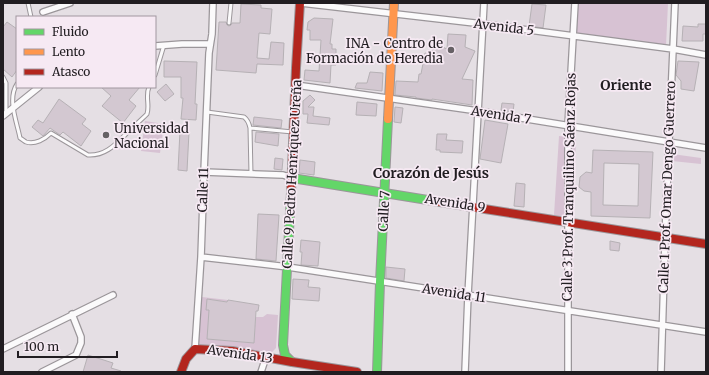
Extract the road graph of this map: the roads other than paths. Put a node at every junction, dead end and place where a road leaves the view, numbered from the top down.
1 (28, 3) edge
2 (70, 3) edge
3 (213, 3) edge
4 (231, 3) edge
5 (300, 3) edge
6 (394, 3) edge
7 (484, 3) edge
8 (575, 3) edge
9 (675, 3) edge
10 (63, 4) edge
11 (43, 12) dead end
12 (394, 13) junction
13 (31, 16) edge
14 (229, 23) dead end
15 (483, 24) junction
16 (573, 36) junction
17 (210, 44) junction
18 (164, 45) junction
19 (156, 46) edge
20 (673, 49) junction
21 (706, 55) edge
22 (156, 72) edge
23 (3, 76) edge
24 (296, 85) junction
25 (16, 86) edge
26 (38, 88) edge
27 (149, 88) edge
28 (389, 98) junction
29 (14, 108) junction
30 (478, 111) junction
31 (206, 112) junction
32 (5, 115) edge
33 (568, 126) junction
34 (250, 128) junction
35 (294, 132) junction
36 (669, 142) junction
37 (706, 148) edge
38 (204, 172) junction
39 (251, 174) junction
40 (292, 178) junction
41 (385, 192) junction
42 (473, 206) junction
43 (568, 222) junction
44 (665, 237) junction
45 (706, 243) edge
46 (202, 257) junction
47 (288, 267) junction
48 (380, 282) junction
49 (113, 295) dead end
50 (468, 295) junction
51 (568, 310) junction
52 (72, 314) junction
53 (662, 325) junction
54 (706, 332) edge
55 (283, 345) junction
56 (3, 349) edge
57 (195, 349) junction
58 (266, 357) junction
59 (292, 362) junction
60 (347, 371) edge
61 (42, 372) edge
62 (181, 372) edge
63 (261, 372) edge
64 (356, 372) edge
65 (377, 372) edge
66 (465, 372) edge
67 (568, 372) edge
68 (661, 372) edge

1 - 13 lane
2 - 10 street
3 - 17 street, Calle 11
4 - 14 lane
5 - 12 street, Avenida 5
5 - 24 main road, Calle 9 Pedro Henríquez Ureña
6 - 12 main road, Calle 7
7 - 15 street
8 - 16 street, Calle 3 Prof. Tranquilino Sáenz Rojas
9 - 20 street, Calle 1 Prof. Omar Dengo Guerrero
10 - 11 street
12 - 15 street, Avenida 5
12 - 28 main road, Calle 7
15 - 16 street, Avenida 5
15 - 30 street
16 - 20 street, Avenida 5
16 - 33 street, Calle 3 Prof. Tranquilino Sáenz Rojas
17 - 18 street
17 - 31 street, Calle 11
18 - 19 street
18 - 22 lane
20 - 21 street, Avenida 5
20 - 36 street, Calle 1 Prof. Omar Dengo Guerrero
23 - 32 lane
24 - 28 street, Avenida 7
24 - 35 main road, Calle 9 Pedro Henríquez Ureña
25 - 29 lane
26 - 29 street
27 - 29 lane
28 - 30 street, Avenida 7
28 - 41 main road, Calle 7
29 - 32 street
30 - 33 street, Avenida 7
30 - 42 street
31 - 34 lane
31 - 38 street, Calle 11
33 - 36 street, Avenida 7
33 - 43 street, Calle 3 Prof. Tranquilino Sáenz Rojas
34 - 35 lane
34 - 39 lane
35 - 40 main road, Calle 9 Pedro Henríquez Ureña
36 - 37 street, Avenida 7
36 - 44 street, Calle 1 Prof. Omar Dengo Guerrero
38 - 39 street, Avenida 9
38 - 46 street, Calle 11
39 - 40 street, Avenida 9
40 - 41 main road, Avenida 9
40 - 47 main road, Calle 9 Pedro Henríquez Ureña
41 - 42 main road, Avenida 9
41 - 48 main road, Calle 7
42 - 43 main road, Avenida 9
42 - 50 street
43 - 44 main road, Avenida 9
43 - 51 street, Calle 3 Prof. Tranquilino Sáenz Rojas
44 - 45 main road, Avenida 9
44 - 53 street, Calle 1 Prof. Omar Dengo Guerrero
46 - 47 street, Avenida 11
46 - 57 street, Calle 11
47 - 48 street, Avenida 11
47 - 55 main road, Calle 9 Pedro Henríquez Ureña
48 - 50 street, Avenida 11
48 - 65 main road, Calle 7
49 - 52 street
50 - 51 street, Avenida 11
50 - 66 street
51 - 53 street, Avenida 11
51 - 67 street, Calle 3 Prof. Tranquilino Sáenz Rojas
52 - 56 street
52 - 61 street
53 - 54 street, Avenida 11
53 - 68 street, Calle 1 Prof. Omar Dengo Guerrero
55 - 58 main road
55 - 59 main road
57 - 58 main road, Avenida 13
57 - 62 main road
58 - 59 main road, Avenida 13
58 - 63 street
59 - 60 main road, Avenida 13
60 - 64 main road, Avenida 13

